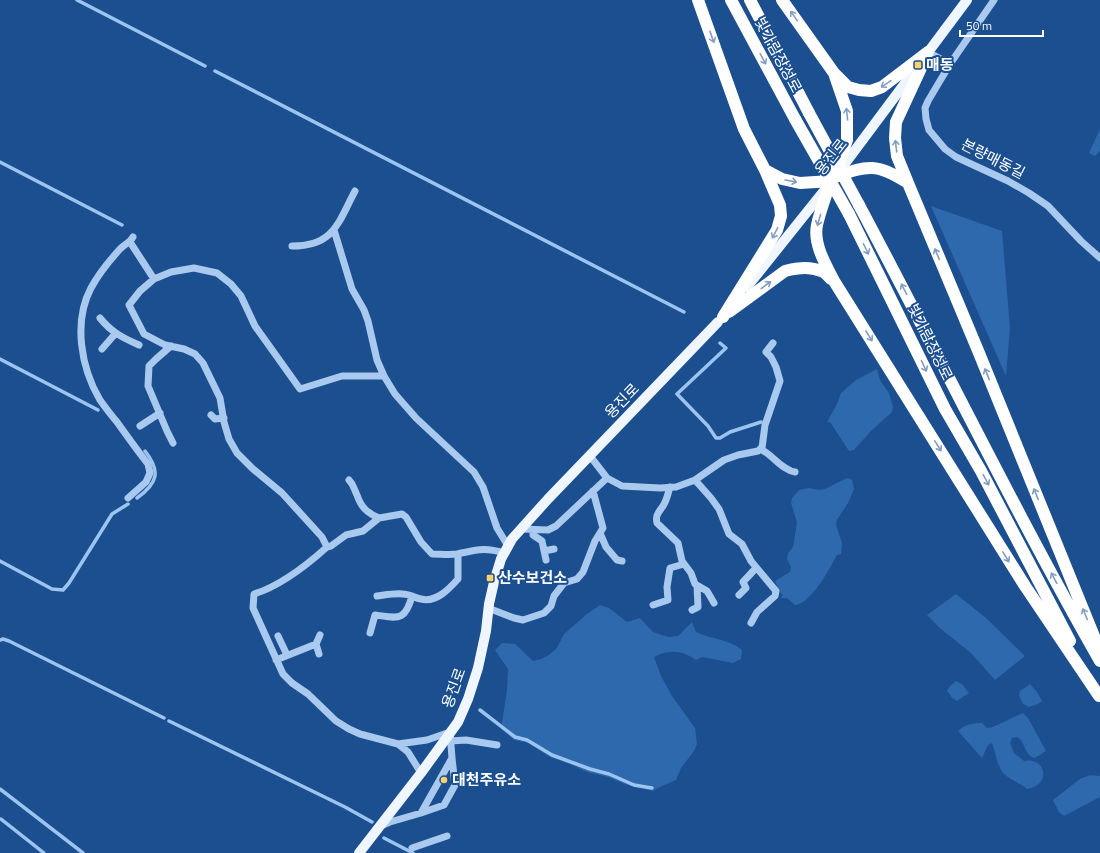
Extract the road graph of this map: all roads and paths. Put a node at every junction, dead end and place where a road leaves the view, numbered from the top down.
1 (698, 0) edge
2 (731, 0) edge
3 (750, 0) edge
4 (782, 0) edge
5 (967, 0) edge
6 (994, 0) edge
7 (928, 52) junction
8 (950, 64) junction
9 (834, 73) junction
10 (765, 170) junction
11 (833, 180) junction
12 (908, 184) junction
13 (355, 191) dead end
14 (334, 230) junction
15 (292, 246) dead end
16 (1100, 258) edge
17 (154, 279) junction
18 (834, 281) junction
19 (100, 318) dead end
20 (721, 319) junction
21 (115, 334) junction
22 (144, 334) junction
23 (773, 343) dead end
24 (170, 346) junction
25 (102, 349) dead end
26 (384, 376) junction
27 (160, 412) junction
28 (211, 415) dead end
29 (224, 418) junction
30 (140, 426) dead end
31 (174, 442) dead end
32 (760, 449) junction
33 (590, 456) junction
34 (795, 472) dead end
35 (607, 478) junction
36 (349, 480) dead end
37 (695, 480) junction
38 (670, 487) junction
39 (593, 491) junction
40 (128, 498) dead end
41 (379, 518) junction
42 (521, 529) junction
43 (534, 530) junction
44 (600, 533) junction
45 (327, 547) junction
46 (554, 549) dead end
47 (506, 550) junction
48 (544, 551) junction
49 (458, 554) junction
50 (546, 560) dead end
51 (622, 561) dead end
52 (684, 564) junction
53 (756, 568) junction
54 (697, 586) junction
55 (739, 595) dead end
56 (377, 596) dead end
57 (412, 596) junction
58 (714, 603) dead end
59 (654, 604) dead end
60 (488, 608) junction
61 (692, 610) dead end
62 (751, 623) dead end
63 (370, 633) dead end
64 (278, 636) dead end
65 (320, 636) dead end
66 (316, 644) junction
67 (1100, 650) edge
68 (320, 654) dead end
69 (287, 655) junction
70 (276, 660) junction
71 (1100, 661) edge
72 (1100, 697) edge
73 (450, 737) junction
74 (398, 744) junction
75 (497, 745) dead end
76 (452, 758) junction
77 (421, 773) junction
78 (422, 813) junction
79 (380, 826) junction
80 (447, 836) dead end
81 (412, 848) dead end
82 (359, 853) edge

1 -> 10 highway
2 -> 72 highway, 빛가람장성로, bridge
71 -> 3 highway, 빛가람장성로, bridge
9 -> 4 highway
5 - 7 main road, 용진로
6 - 8 street, 본량매동길
7 - 8 street
7 -> 9 highway
7 - 11 main road, 용진로
12 -> 7 highway
8 - 16 street, 본량매동길
11 -> 9 highway
10 -> 11 highway
10 -> 20 highway
11 - 12 highway
11 -> 18 highway
11 - 20 main road, 용진로
67 -> 12 highway
13 - 14 street
14 - 15 street
14 - 26 street
17 - 22 street
17 - 26 street
17 - 40 street
20 -> 18 highway
18 -> 72 highway
19 - 21 street
20 - 33 main road, 용진로
21 - 22 street
21 - 25 street
22 - 24 street
23 - 32 street
24 - 27 street
24 - 29 street
26 - 47 street
27 - 30 street
27 - 31 street
28 - 29 street
29 - 45 street
32 - 34 street
32 - 37 street
33 - 35 street
33 - 42 main road, 용진로
35 - 38 street
35 - 39 street
36 - 41 street
37 - 38 street
37 - 53 street
38 - 52 street
39 - 43 street
39 - 44 street
41 - 45 street
41 - 49 street
42 - 43 street
42 - 47 main road, 용진로
43 - 48 street
44 - 51 street
44 - 60 street
45 - 70 street
46 - 48 street
47 - 49 street
47 - 60 main road, 용진로
48 - 50 street
49 - 57 street
52 - 54 street
52 - 59 street
53 - 55 street
53 - 62 street
54 - 58 street
54 - 61 street
56 - 57 street
57 - 63 street
60 - 73 main road, 용진로
64 - 69 street
65 - 66 street
66 - 68 street
66 - 69 street
69 - 70 street
70 - 74 street
73 - 74 street
73 - 75 street
73 - 76 street
73 - 77 main road, 용진로
74 - 77 street
76 - 78 street
76 - 78 street
77 - 79 main road, 용진로
78 - 79 street
79 - 82 main road, 용진로
80 - 81 street

